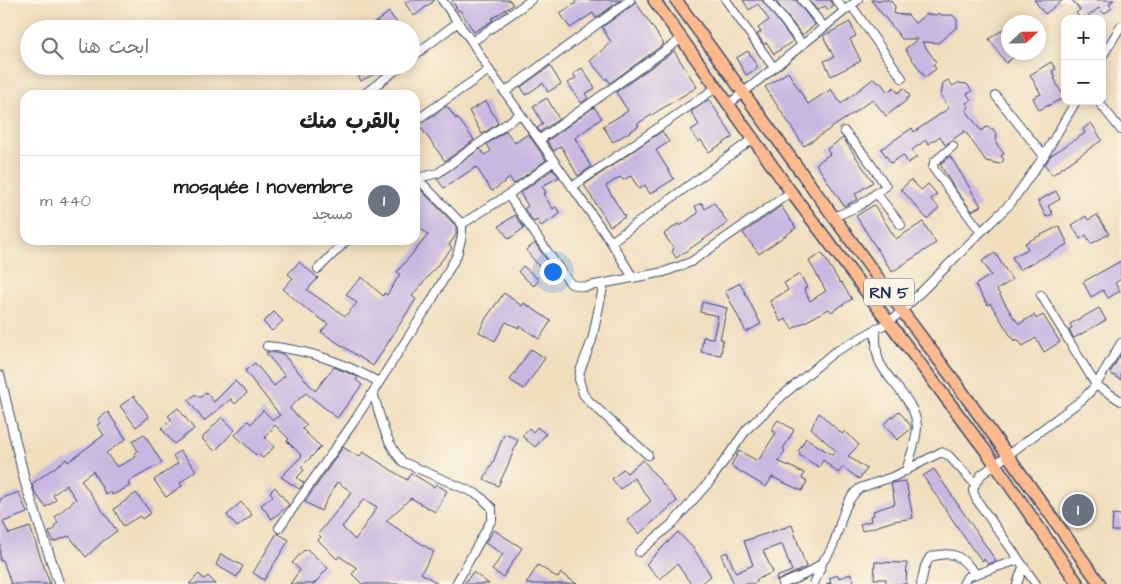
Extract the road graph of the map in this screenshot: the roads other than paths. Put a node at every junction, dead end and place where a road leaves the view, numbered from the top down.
1 (442, 0) edge
2 (531, 0) edge
3 (630, 0) edge
4 (654, 0) edge
5 (676, 0) edge
6 (726, 0) edge
7 (768, 0) edge
8 (802, 0) edge
9 (836, 0) edge
10 (854, 2) edge
11 (844, 10) junction
12 (458, 22) junction
13 (824, 26) junction
14 (1121, 26) edge
15 (681, 39) junction
16 (472, 42) junction
17 (802, 44) junction
18 (420, 51) edge
19 (1106, 51) edge
20 (774, 68) junction
21 (489, 70) junction
22 (389, 75) edge
23 (902, 78) dead end
24 (717, 87) junction
25 (370, 90) edge
26 (505, 92) junction
27 (744, 92) junction
28 (996, 96) dead end
29 (729, 104) junction
30 (1074, 105) edge
31 (1101, 105) edge
32 (520, 114) junction
33 (420, 117) edge
34 (1121, 130) edge
35 (844, 131) dead end
36 (754, 138) junction
37 (540, 140) junction
38 (953, 146) dead end
39 (1044, 156) junction
40 (554, 161) junction
41 (420, 177) edge
42 (420, 181) edge
43 (572, 187) junction
44 (791, 192) junction
45 (877, 194) junction
46 (508, 195) junction
47 (834, 217) junction
48 (462, 224) junction
49 (901, 225) dead end
50 (981, 232) junction
51 (611, 242) junction
52 (342, 245) edge
53 (318, 269) dead end
54 (632, 276) junction
55 (604, 283) junction
56 (1041, 294) dead end
57 (902, 311) junction
58 (889, 322) junction
59 (876, 329) junction
60 (266, 346) dead end
61 (1119, 349) edge
62 (0, 376) edge
63 (379, 382) junction
64 (1096, 385) junction
65 (373, 392) junction
66 (1121, 401) edge
67 (648, 455) dead end
68 (1008, 455) junction
69 (995, 466) junction
70 (906, 471) junction
71 (975, 484) junction
72 (279, 528) dead end
73 (639, 552) dead end
74 (1018, 560) junction
75 (823, 562) junction
76 (1023, 567) junction
77 (976, 574) junction
78 (59, 584) edge
79 (456, 584) edge
80 (782, 584) edge
81 (814, 584) edge
82 (921, 584) edge
83 (963, 584) edge
84 (1018, 584) edge
85 (1036, 584) edge
86 (1078, 584) edge
87 (1100, 584) edge

1 - 12 street
2 - 16 street
3 - 26 street
4 - 15 main road, RN 5
5 - 27 main road, RN 5
6 - 20 street
7 - 17 street
8 - 13 street
9 - 11 street
10 - 11 street
10 - 23 street
11 - 13 street
12 - 16 street
12 - 18 street
13 - 17 street
14 - 19 street
15 - 24 main road, RN 5
15 - 37 street
16 - 21 street
17 - 20 street
20 - 27 street
21 - 26 street
21 - 33 street
22 - 25 street
24 - 29 main road, RN 5
24 - 43 street
26 - 32 street
27 - 29 street
27 - 47 main road, RN 5
28 - 39 street
29 - 36 main road, RN 5
30 - 39 street
31 - 34 street
32 - 37 street
32 - 41 street
35 - 45 street
36 - 44 main road, RN 5
36 - 51 street
37 - 40 street
38 - 50 street
39 - 50 street
40 - 43 street
40 - 46 street
42 - 48 street
43 - 51 street
44 - 54 street
44 - 58 main road, RN 5
45 - 47 street
45 - 49 street
46 - 48 street
46 - 55 street
47 - 57 main road, RN 5
48 - 63 street
50 - 57 street
51 - 54 street
52 - 53 street
54 - 55 street
55 - 67 street
56 - 64 street
57 - 58 street
57 - 68 main road, RN 5
58 - 59 street
58 - 69 main road, RN 5
59 - 70 street
59 - 73 street
60 - 63 street
61 - 64 street
62 - 78 street
63 - 65 street
64 - 66 street
64 - 68 street
65 - 72 street
65 - 79 street
68 - 69 street
68 - 87 main road, RN 5
69 - 71 street
69 - 86 main road, RN 5
70 - 71 street
70 - 75 street
71 - 74 street
74 - 76 street
74 - 77 street
75 - 80 street
75 - 81 street
76 - 84 street
76 - 85 street
77 - 82 street
77 - 83 street

